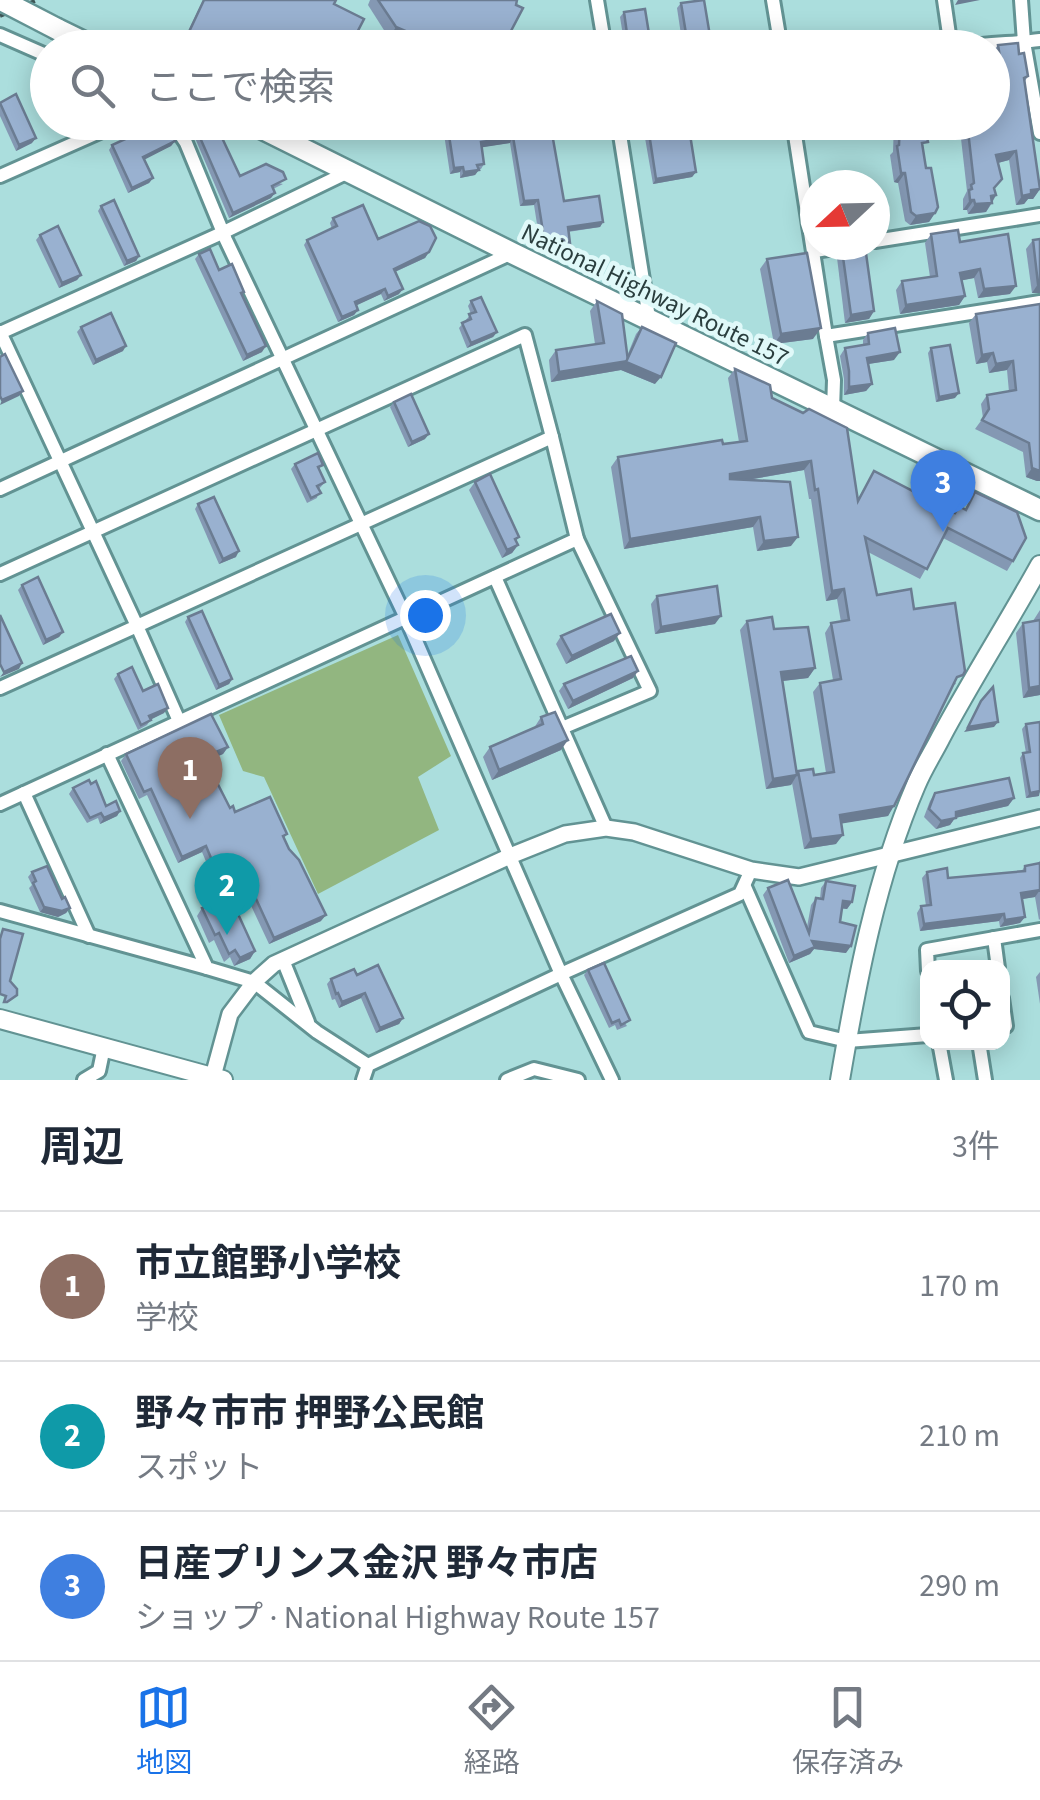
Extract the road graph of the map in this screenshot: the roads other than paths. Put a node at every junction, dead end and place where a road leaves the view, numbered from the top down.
1 (0, 0) edge
2 (597, 0) edge
3 (773, 0) edge
4 (944, 0) edge
5 (1021, 0) edge
6 (59, 30) edge
7 (603, 30) edge
8 (777, 30) edge
9 (948, 30) edge
10 (0, 34) edge
11 (1040, 40) edge
12 (1010, 42) edge
13 (1024, 42) junction
14 (30, 48) edge
15 (1040, 133) edge
16 (81, 140) edge
17 (184, 140) edge
18 (285, 140) edge
19 (621, 140) edge
20 (796, 140) edge
21 (801, 170) edge
22 (348, 172) junction
23 (0, 176) edge
24 (1040, 214) edge
25 (222, 233) junction
26 (890, 239) edge
27 (512, 253) junction
28 (816, 260) edge
29 (1040, 302) edge
30 (648, 318) junction
31 (0, 333) edge
32 (826, 336) junction
33 (281, 360) junction
34 (833, 410) junction
35 (315, 431) junction
36 (552, 437) junction
37 (61, 461) junction
38 (0, 489) edge
39 (1040, 510) edge
40 (361, 525) junction
41 (94, 532) junction
42 (576, 539) junction
43 (1040, 565) edge
44 (0, 574) edge
45 (495, 577) junction
46 (406, 618) junction
47 (138, 626) junction
48 (0, 688) edge
49 (179, 721) junction
50 (562, 728) junction
51 (108, 754) junction
52 (24, 793) junction
53 (0, 804) edge
54 (1040, 818) edge
55 (606, 828) junction
56 (891, 855) junction
57 (510, 856) junction
58 (750, 870) junction
59 (745, 887) junction
60 (0, 912) edge
61 (1040, 930) edge
62 (88, 936) junction
63 (994, 938) junction
64 (282, 960) junction
65 (926, 960) edge
66 (997, 960) edge
67 (207, 968) junction
68 (562, 974) junction
69 (254, 982) junction
70 (0, 1019) edge
71 (309, 1025) junction
72 (920, 1036) edge
73 (846, 1041) junction
74 (104, 1046) junction
75 (941, 1050) edge
76 (980, 1050) edge
77 (368, 1065) junction
78 (216, 1079) edge
79 (84, 1080) edge
80 (363, 1080) edge
81 (508, 1080) edge
82 (578, 1080) edge
83 (612, 1080) edge
84 (840, 1080) edge
85 (946, 1080) edge
86 (986, 1080) edge

1 - 6 highway, bridge
2 - 7 street
3 - 8 street
4 - 9 street
5 - 13 street
10 - 14 street
11 - 13 street
12 - 13 street
13 - 15 street
16 - 23 street
17 - 25 street
18 - 22 highway, National Highway Route 157
19 - 30 street
20 - 21 street
22 - 25 street
22 - 27 highway, National Highway Route 157
24 - 26 street
25 - 31 street
25 - 33 street
27 - 30 highway, National Highway Route 157
27 - 33 street
28 - 32 street
29 - 32 street
30 - 34 highway, National Highway Route 157
31 - 37 street
32 - 34 street
33 - 35 street
33 - 37 street
34 - 39 highway, National Highway Route 157
35 - 36 street
35 - 40 street
35 - 41 street
36 - 40 street
36 - 42 street
37 - 38 street
37 - 41 street
40 - 46 street
40 - 47 street
41 - 44 street
41 - 47 street
42 - 45 street
42 - 50 street
43 - 56 main road
45 - 46 street
45 - 50 street
46 - 49 street
46 - 57 street
47 - 48 street
47 - 49 street
49 - 51 street
50 - 55 street
51 - 52 street
51 - 67 street
52 - 53 street
52 - 62 street
54 - 56 street
55 - 57 street
55 - 58 street
56 - 58 street
56 - 73 main road
57 - 64 street
57 - 68 street
58 - 59 street
59 - 68 street
59 - 73 street
60 - 62 street
61 - 63 street
62 - 67 street
63 - 65 street
63 - 66 street
64 - 69 street
64 - 71 street
67 - 69 street
68 - 77 street
68 - 83 street
69 - 71 street
69 - 78 street
70 - 74 main road
71 - 77 street
72 - 73 street
73 - 84 main road
74 - 78 main road
74 - 79 street
75 - 85 street
76 - 86 street
77 - 80 street
81 - 82 street

